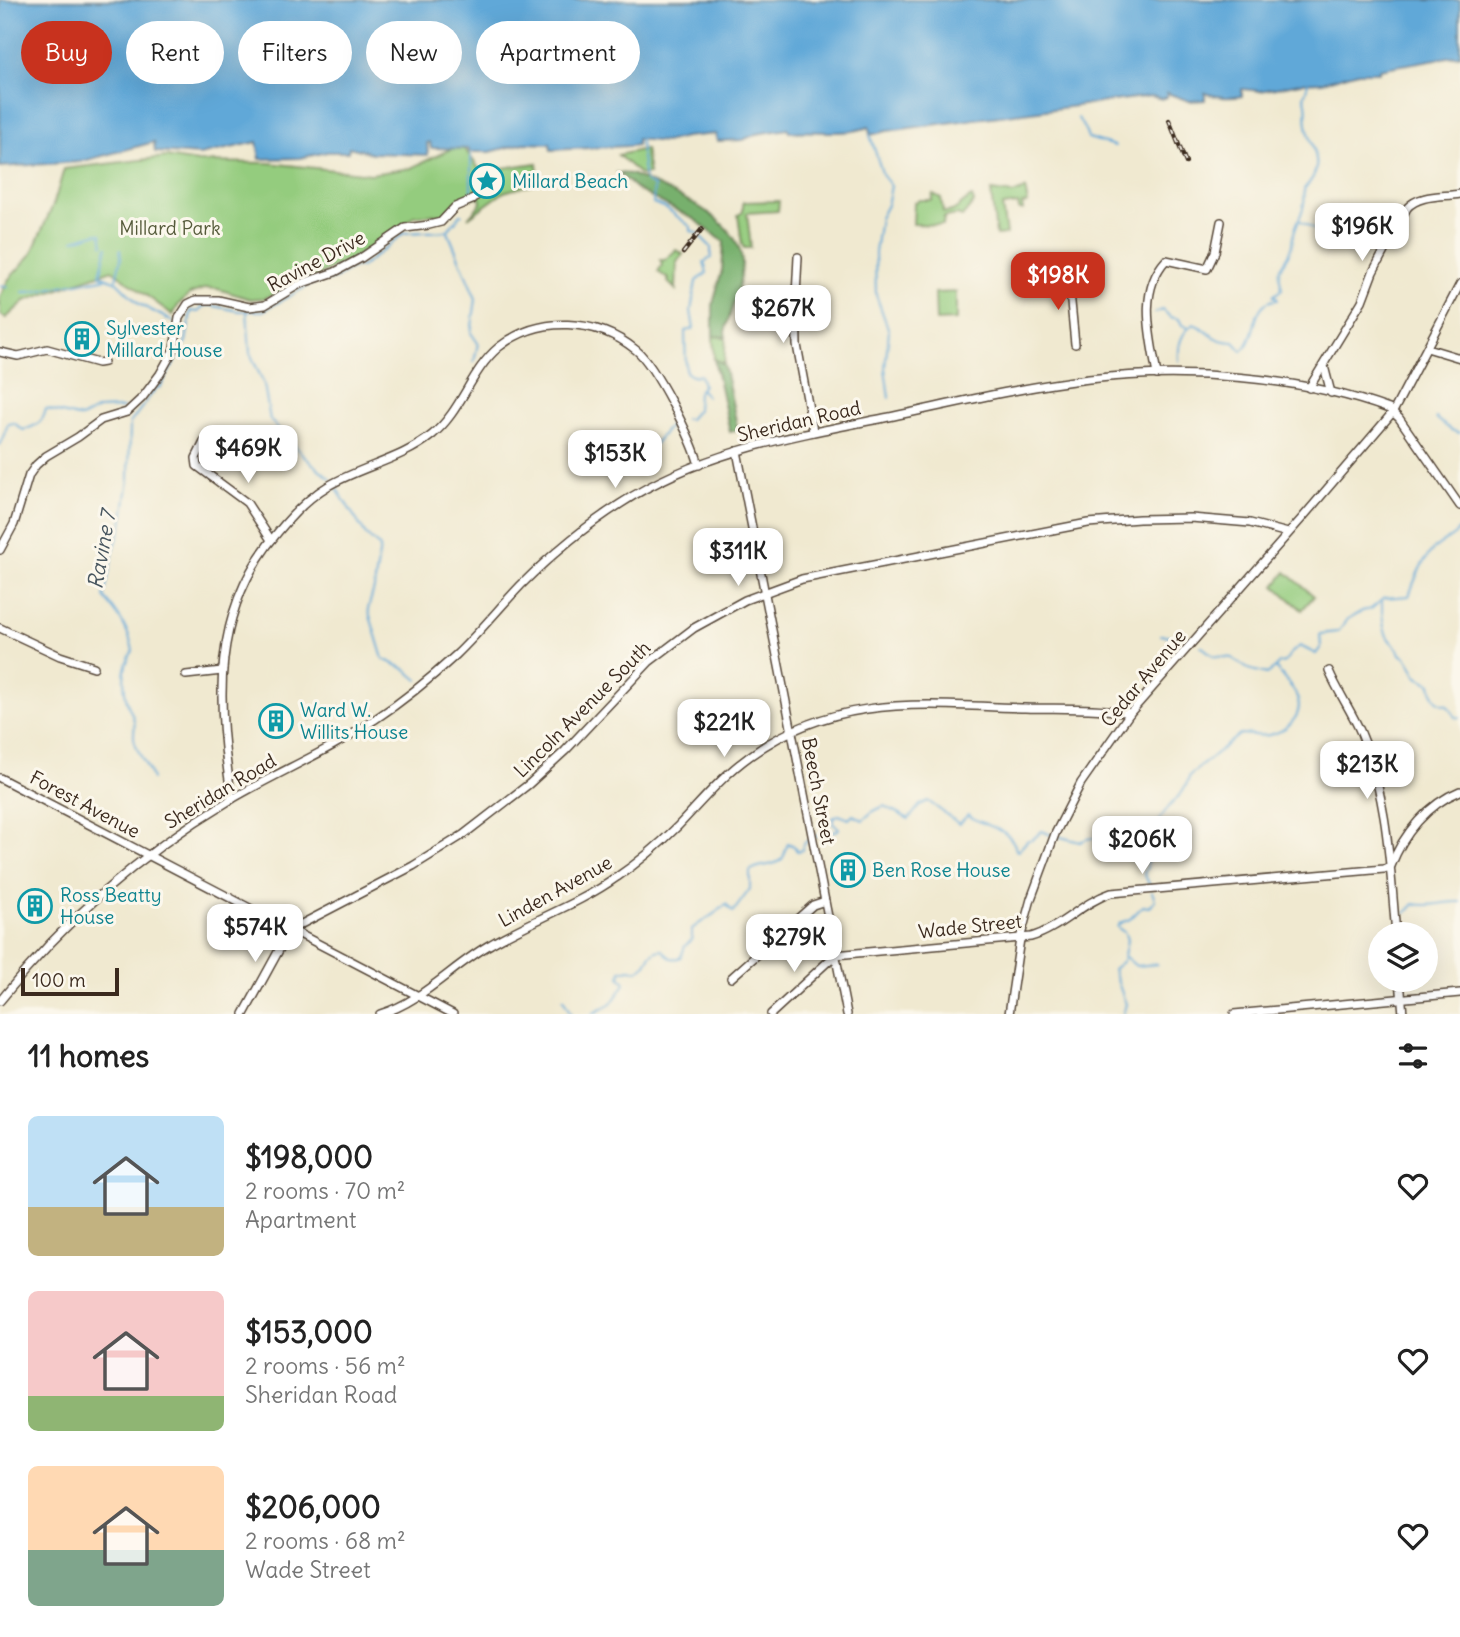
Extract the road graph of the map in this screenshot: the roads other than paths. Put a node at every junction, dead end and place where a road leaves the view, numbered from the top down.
1 (1460, 194) edge
2 (476, 196) dead end
3 (1221, 222) dead end
4 (798, 257) dead end
5 (1065, 276) dead end
6 (1460, 284) edge
7 (1076, 344) dead end
8 (1427, 348) junction
9 (0, 352) edge
10 (1460, 358) edge
11 (104, 362) dead end
12 (1324, 366) junction
13 (1157, 375) junction
14 (1309, 388) junction
15 (1331, 393) junction
16 (1393, 412) junction
17 (813, 431) junction
18 (204, 442) dead end
19 (737, 451) junction
20 (699, 465) junction
21 (1460, 506) edge
22 (1288, 533) junction
23 (271, 540) junction
24 (0, 550) edge
25 (764, 592) junction
26 (0, 628) edge
27 (94, 667) dead end
28 (222, 671) junction
29 (1329, 671) dead end
30 (186, 675) dead end
31 (1130, 713) junction
32 (791, 732) junction
33 (0, 778) edge
34 (1460, 791) edge
35 (232, 799) junction
36 (147, 855) junction
37 (1391, 866) junction
38 (825, 901) junction
39 (1395, 922) edge
40 (290, 930) junction
41 (1020, 939) junction
42 (835, 955) junction
43 (731, 978) dead end
44 (1401, 992) edge
45 (1460, 993) edge
46 (417, 996) junction
47 (1401, 998) junction
48 (0, 1001) edge
49 (244, 1014) edge
50 (380, 1014) edge
51 (453, 1014) edge
52 (771, 1014) edge
53 (847, 1014) edge
54 (1009, 1014) edge
55 (1234, 1014) edge
56 (1403, 1014) edge

1 - 12 street
2 - 24 street, Ravine Drive
3 - 13 street
4 - 17 street
5 - 7 street
6 - 8 street
8 - 10 street
8 - 16 street
9 - 11 street
12 - 14 street
12 - 15 street
13 - 14 street, Sheridan Road
13 - 17 street, Sheridan Road
14 - 15 street, Sheridan Road
15 - 16 street, Sheridan Road
16 - 21 street
16 - 22 street, Cedar Avenue
17 - 19 street, Sheridan Road
18 - 23 street
19 - 20 street, Sheridan Road
19 - 25 street, Beech Street
20 - 23 street
20 - 35 street, Sheridan Road
22 - 25 street, Lincoln Avenue South
22 - 31 street, Cedar Avenue
23 - 28 street
25 - 32 street, Beech Street
25 - 40 street, Lincoln Avenue South
26 - 27 street
28 - 30 street
28 - 35 street
29 - 37 street
31 - 32 street, Linden Avenue
31 - 41 street, Cedar Avenue
32 - 38 street, Beech Street
32 - 46 street, Linden Avenue
33 - 36 street, Forest Avenue
34 - 37 street
35 - 36 street, Sheridan Road
36 - 40 street, Forest Avenue
36 - 48 street, Sheridan Road
37 - 39 street
37 - 41 street, Wade Street
38 - 42 street, Beech Street
38 - 43 street
40 - 46 street, Forest Avenue
40 - 49 street
41 - 42 street, Wade Street
41 - 54 street, Cedar Avenue
42 - 52 street
42 - 53 street, Beech Street
44 - 47 street
45 - 47 street
46 - 50 street, Linden Avenue
46 - 51 street, Forest Avenue
47 - 55 street
47 - 56 street

